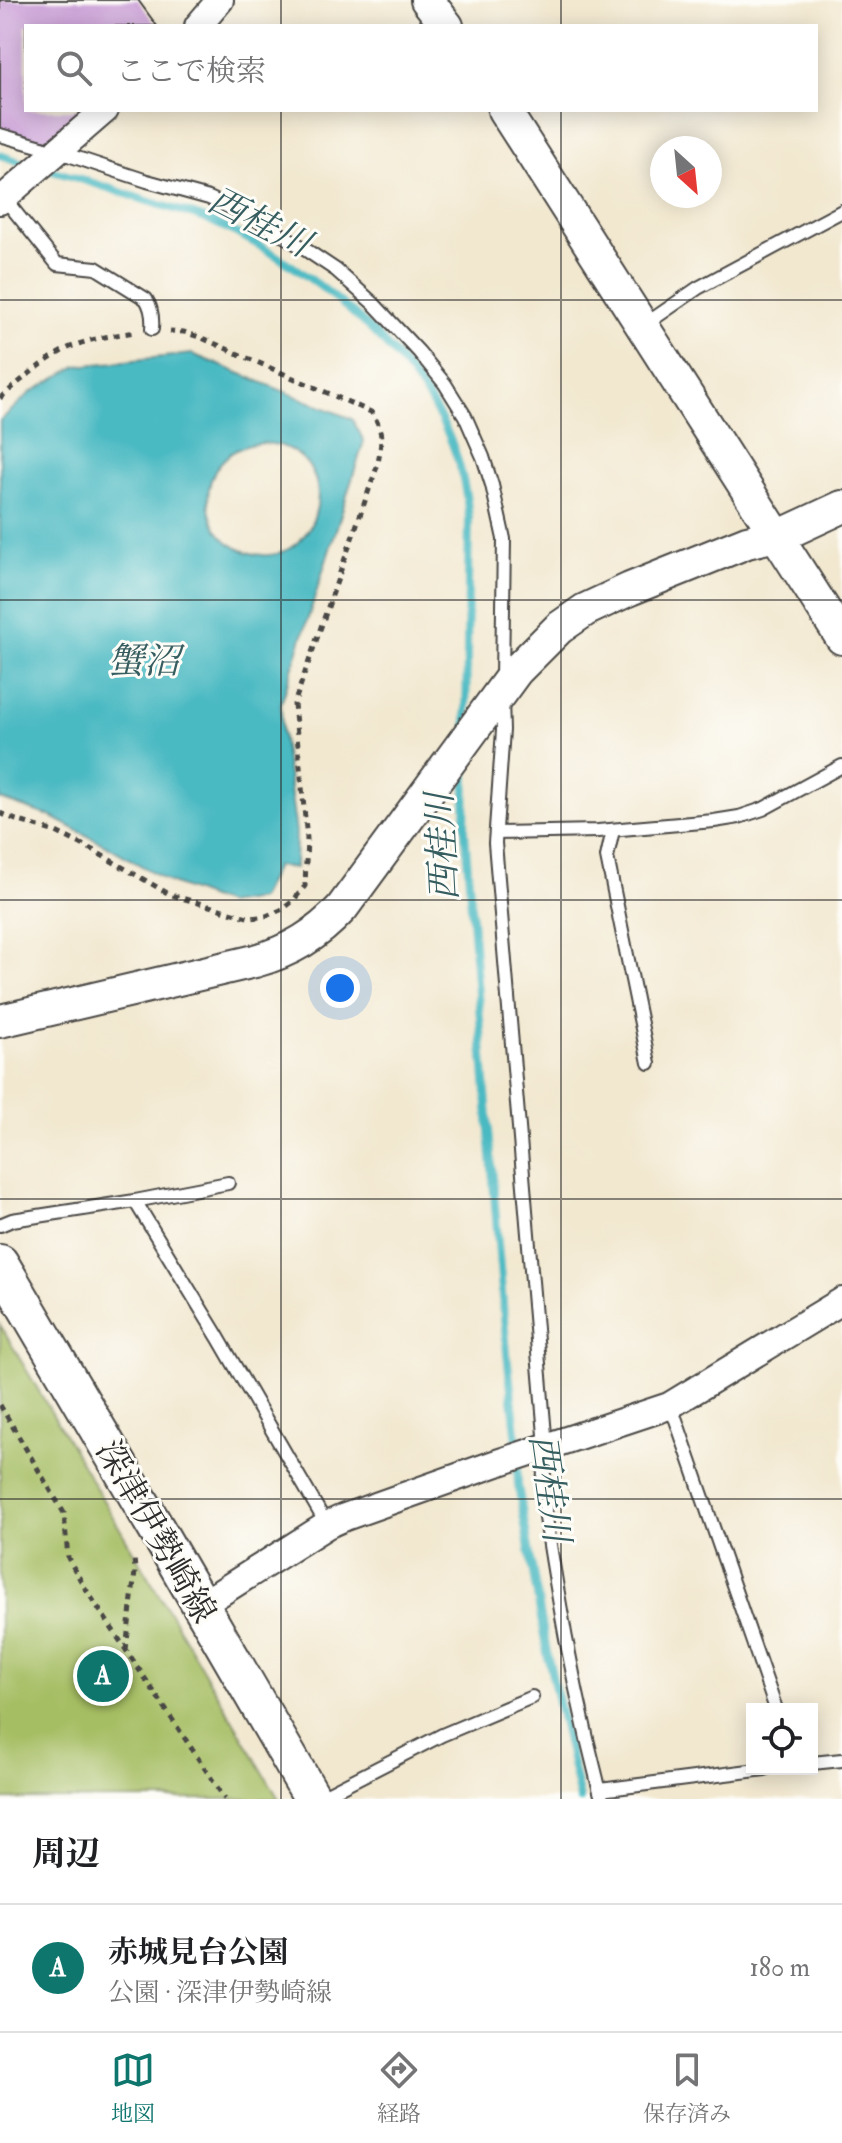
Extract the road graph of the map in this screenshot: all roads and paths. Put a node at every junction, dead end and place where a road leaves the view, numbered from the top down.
1 (220, 0) edge
2 (427, 0) edge
3 (200, 24) edge
4 (445, 24) edge
5 (103, 112) edge
6 (505, 112) edge
7 (0, 135) edge
8 (53, 154) junction
9 (6, 195) edge
10 (842, 211) edge
11 (643, 326) junction
12 (152, 329) junction
13 (0, 398) edge
14 (842, 507) edge
15 (775, 535) junction
16 (842, 638) edge
17 (498, 695) junction
18 (842, 766) edge
19 (0, 813) edge
20 (613, 830) junction
21 (496, 833) junction
22 (0, 1021) edge
23 (649, 1063) dead end
24 (228, 1183) dead end
25 (135, 1201) junction
26 (0, 1225) edge
27 (0, 1263) edge
28 (842, 1301) edge
29 (0, 1405) edge
30 (669, 1406) junction
31 (541, 1449) junction
32 (327, 1525) junction
33 (134, 1553) dead end
34 (201, 1605) junction
35 (126, 1651) junction
36 (532, 1697) dead end
37 (774, 1703) edge
38 (842, 1760) edge
39 (818, 1762) edge
40 (746, 1772) edge
41 (601, 1795) edge
42 (225, 1799) edge
43 (315, 1799) edge

1 - 3 street
2 - 4 street
5 - 8 street
6 - 11 street
7 - 8 lane
8 - 9 street
8 - 17 lane
9 - 12 lane
10 - 11 lane
11 - 15 street
12 - 13 path
12 - 19 path
14 - 15 street
15 - 16 street
15 - 17 street
17 - 21 lane
17 - 22 street
18 - 20 lane
20 - 21 lane
20 - 23 lane
21 - 31 lane
24 - 25 lane
25 - 26 lane
25 - 32 lane
27 - 34 main road, 深津伊勢崎線
28 - 30 street
29 - 35 path
30 - 31 street
30 - 37 lane
31 - 32 street
31 - 41 lane
32 - 34 street
33 - 35 path
34 - 43 main road, 深津伊勢崎線
35 - 42 path
36 - 43 lane
38 - 39 lane
40 - 41 lane

